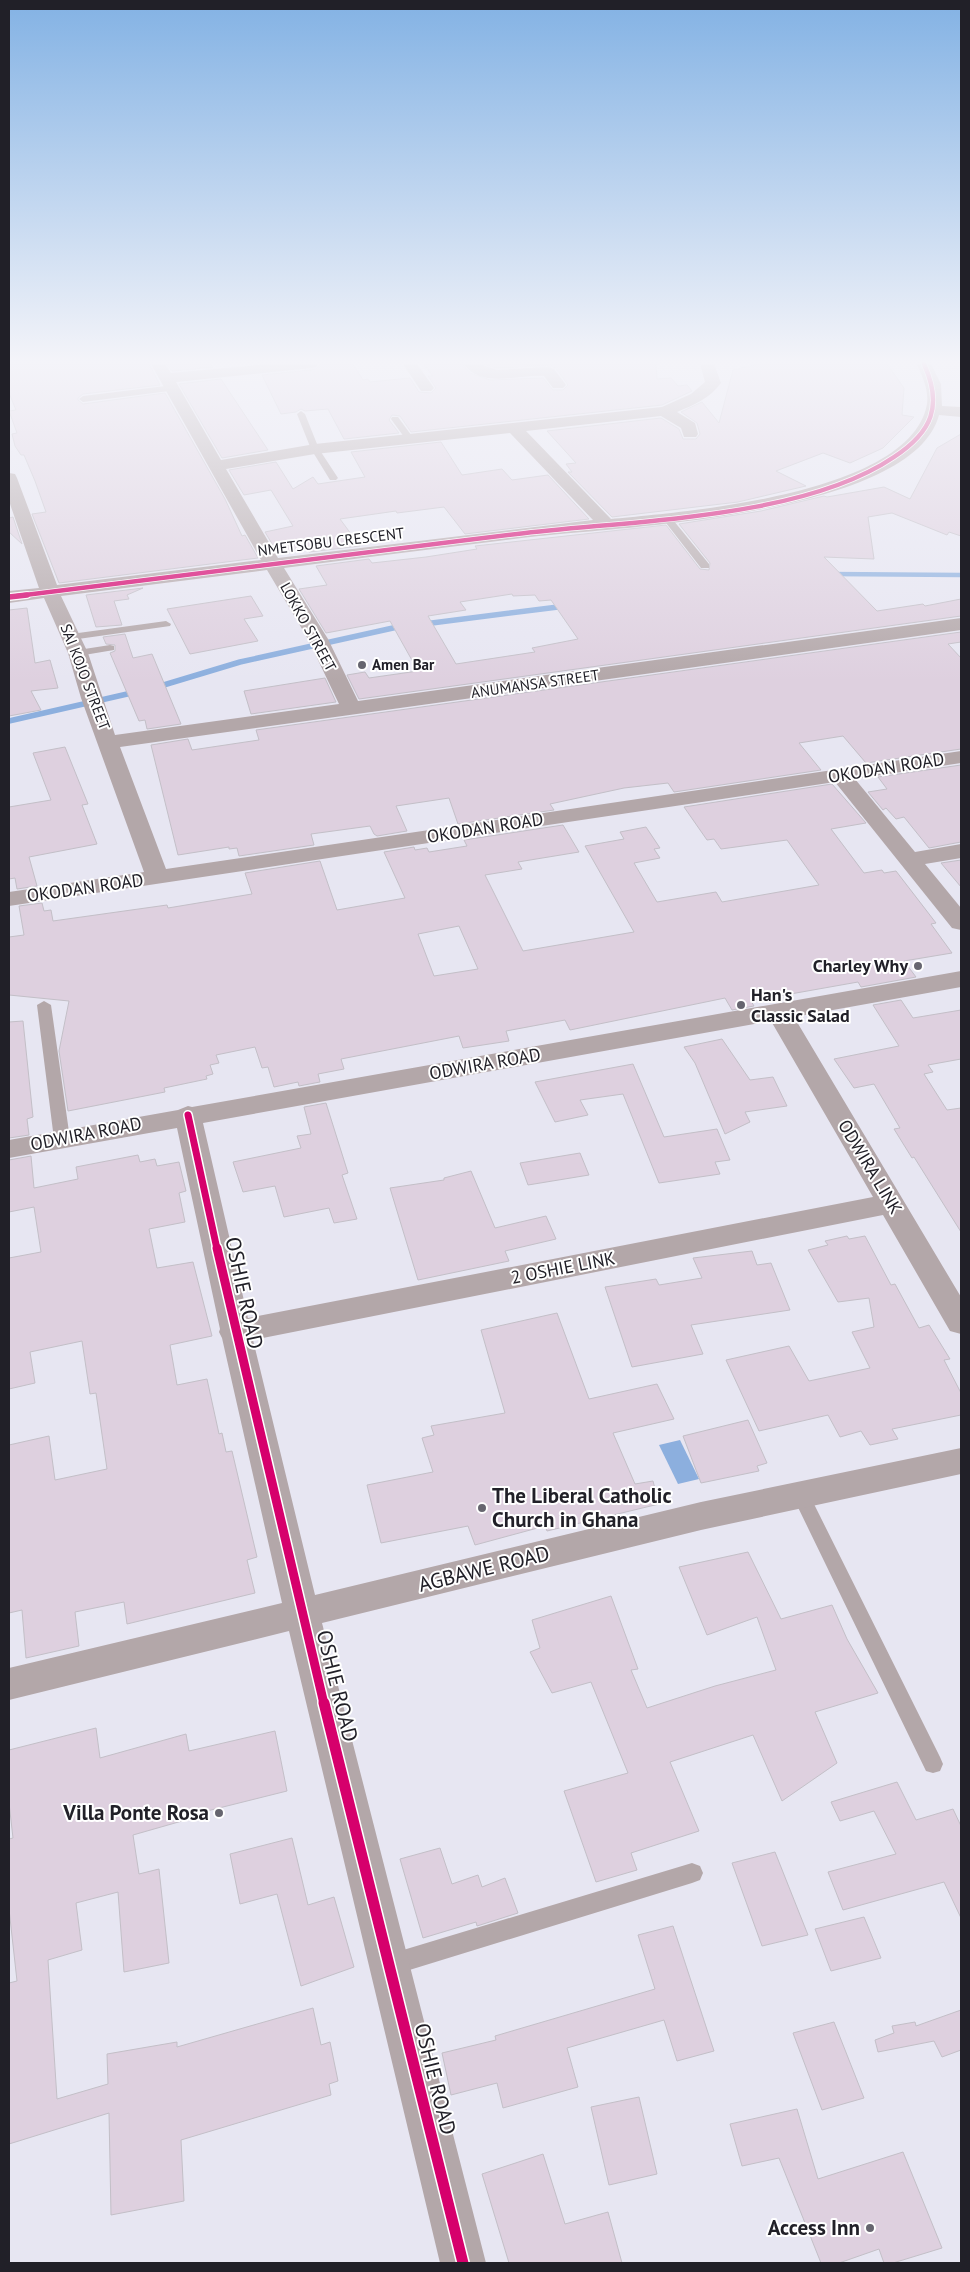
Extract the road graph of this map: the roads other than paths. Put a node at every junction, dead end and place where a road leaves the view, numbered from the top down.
1 (221, 470) edge
2 (328, 470) edge
3 (554, 470) edge
4 (872, 470) edge
5 (9, 478) edge
6 (333, 478) dead end
7 (666, 517) junction
8 (605, 523) junction
9 (272, 563) junction
10 (705, 566) dead end
11 (50, 592) junction
12 (9, 597) edge
13 (166, 624) dead end
14 (961, 624) edge
15 (75, 645) junction
16 (110, 648) dead end
17 (352, 709) junction
18 (109, 742) junction
19 (961, 756) edge
20 (840, 775) junction
21 (961, 851) edge
22 (909, 860) junction
23 (158, 878) junction
24 (9, 899) edge
25 (961, 923) edge
26 (961, 979) edge
27 (44, 1005) dead end
28 (778, 1012) junction
29 (188, 1115) junction
30 (62, 1139) junction
31 (9, 1149) edge
32 (892, 1203) junction
33 (961, 1324) edge
34 (234, 1332) junction
35 (961, 1461) edge
36 (801, 1495) junction
37 (300, 1614) junction
38 (9, 1684) edge
39 (933, 1764) dead end
40 (692, 1873) dead end
41 (388, 1965) junction
42 (463, 2263) edge

1 - 9 street, LOKKO STREET
2 - 6 lane
3 - 8 street
4 - 7 street, NMETSOBU CRESCENT
5 - 11 street, SAI KOJO STREET
7 - 8 street, NMETSOBU CRESCENT
7 - 10 lane
8 - 9 street, NMETSOBU CRESCENT
9 - 11 street, NMETSOBU CRESCENT
9 - 17 street, LOKKO STREET
11 - 12 street, NMETSOBU CRESCENT
11 - 15 street, SAI KOJO STREET
13 - 15 lane
14 - 17 street, ANUMANSA STREET
15 - 16 lane
15 - 18 street, SAI KOJO STREET
17 - 18 street, ANUMANSA STREET
18 - 23 street, SAI KOJO STREET
19 - 20 street, OKODAN ROAD
20 - 22 street
20 - 23 street, OKODAN ROAD
21 - 22 street
22 - 25 street
23 - 24 street, OKODAN ROAD
26 - 28 street, ODWIRA ROAD
27 - 30 lane
28 - 29 street, ODWIRA ROAD
28 - 32 street, ODWIRA LINK
29 - 30 street, ODWIRA ROAD
29 - 34 street, OSHIE ROAD
30 - 31 street, ODWIRA ROAD
32 - 33 street, ODWIRA LINK
32 - 34 street, 2 OSHIE LINK
34 - 37 street, OSHIE ROAD
35 - 36 street, AGBAWE ROAD
36 - 37 street, AGBAWE ROAD
36 - 39 lane
37 - 38 street, AGBAWE ROAD
37 - 41 street, OSHIE ROAD
40 - 41 lane
41 - 42 street, OSHIE ROAD

